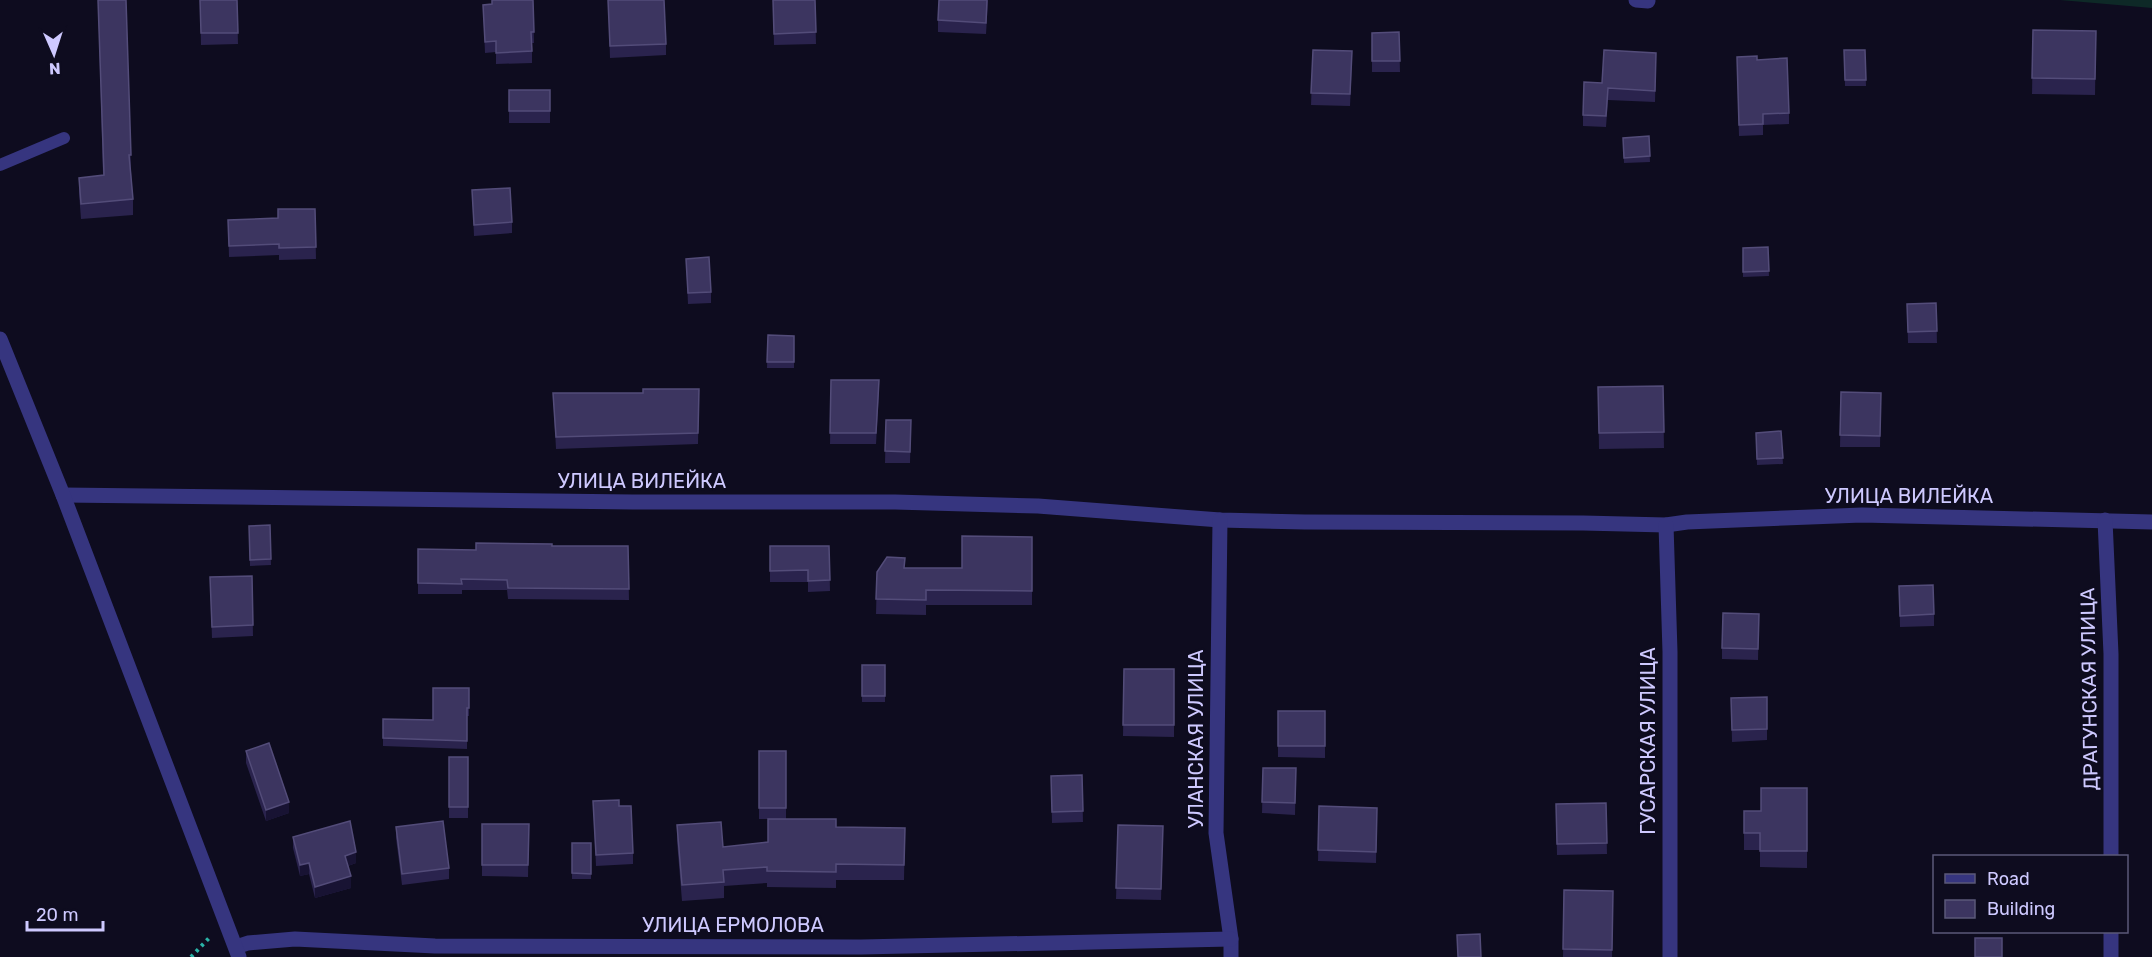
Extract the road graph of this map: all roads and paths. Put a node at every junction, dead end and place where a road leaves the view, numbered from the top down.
1 (1636, 0) edge
2 (1648, 1) edge
3 (64, 138) dead end
4 (0, 165) edge
5 (0, 339) edge
6 (63, 495) junction
7 (1220, 520) junction
8 (2105, 520) junction
9 (2152, 522) edge
10 (1666, 525) junction
11 (2111, 855) edge
12 (2111, 933) edge
13 (1231, 939) junction
14 (238, 952) edge
15 (1231, 957) edge
16 (1670, 957) edge
17 (2111, 957) edge

1 - 2 street
3 - 4 lane
5 - 6 street
6 - 7 street, УЛИЦА ВИЛЕЙКА
6 - 14 street
7 - 10 street, УЛИЦА ВИЛЕЙКА
7 - 13 street, УЛАНСКАЯ УЛИЦА
8 - 9 street, УЛИЦА ВИЛЕЙКА
8 - 10 street, УЛИЦА ВИЛЕЙКА
8 - 11 street, ДРАГУНСКАЯ УЛИЦА
10 - 16 street, ГУСАРСКАЯ УЛИЦА
12 - 17 street
13 - 14 street, УЛИЦА ЕРМОЛОВА
13 - 15 street, УЛАНСКАЯ УЛИЦА

